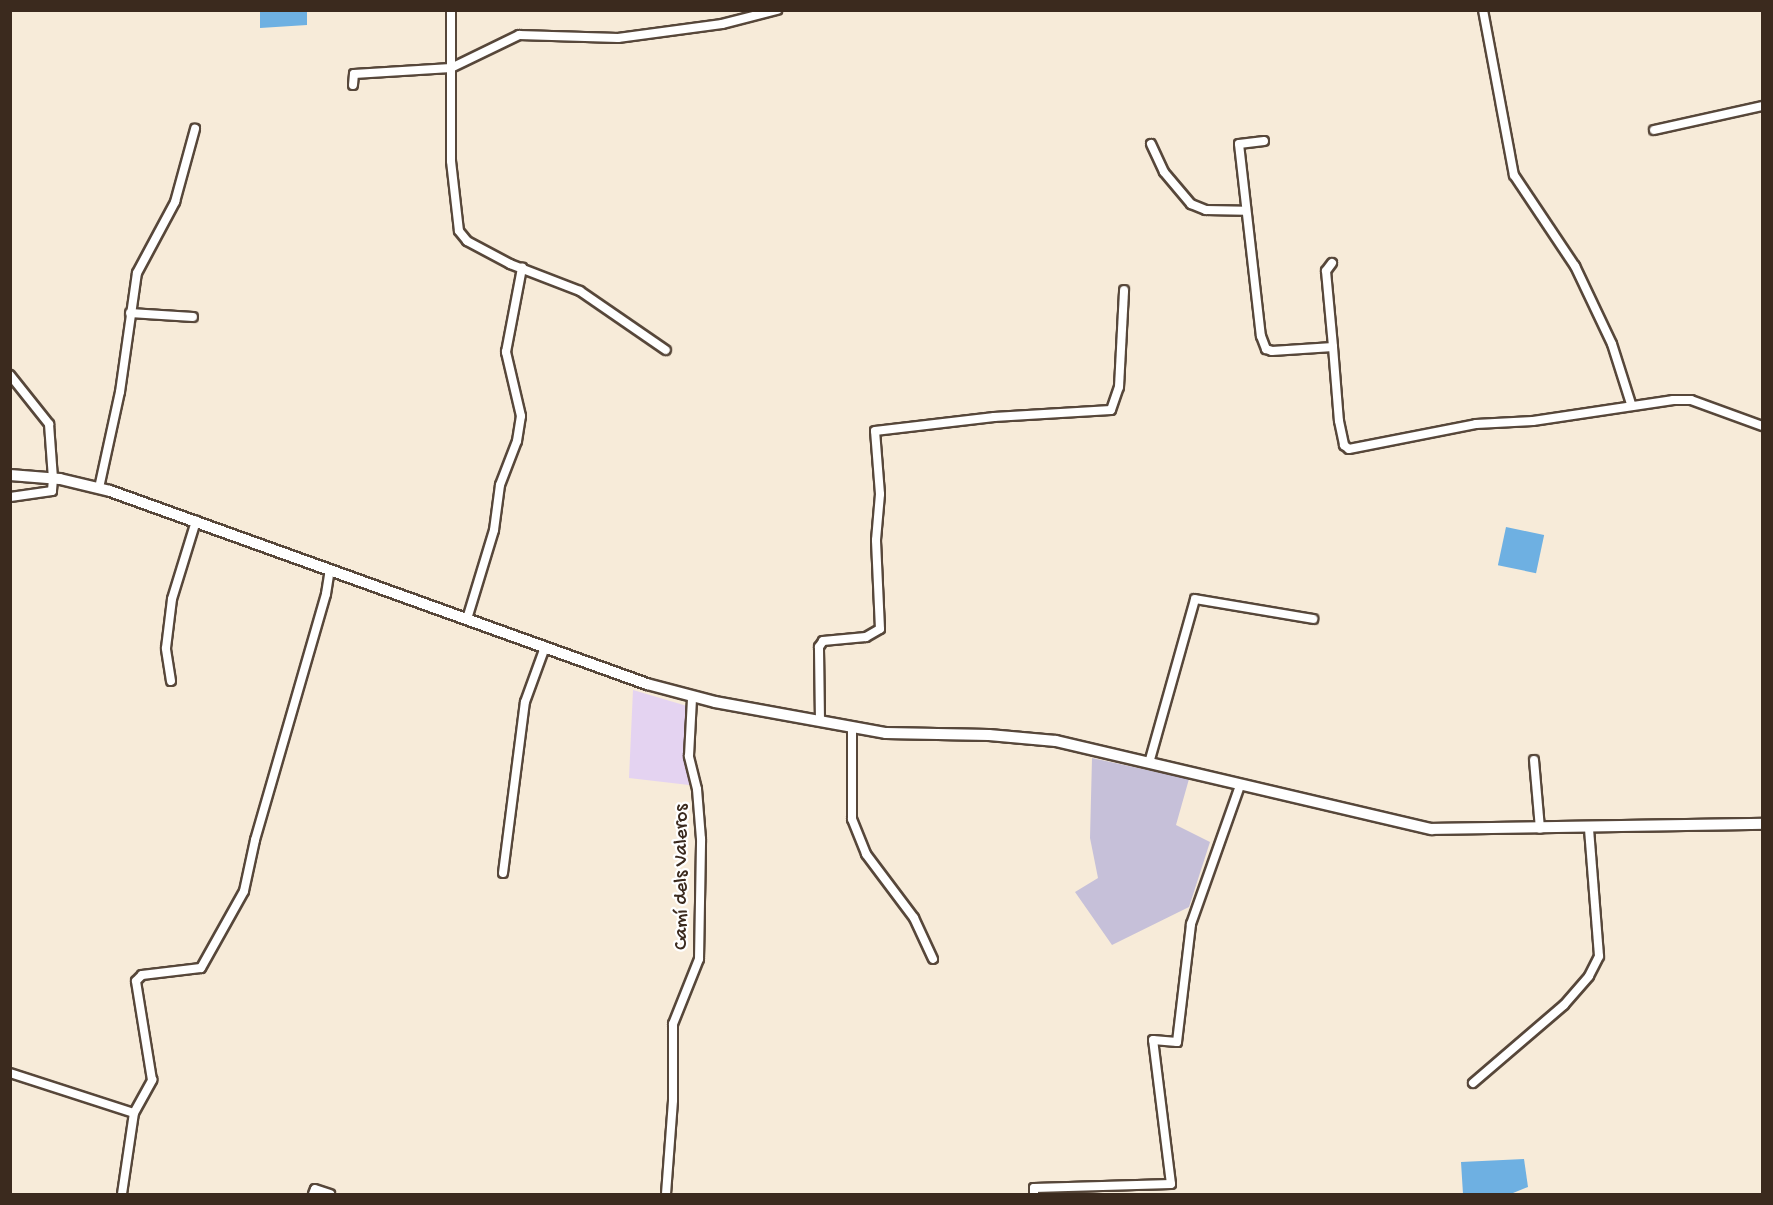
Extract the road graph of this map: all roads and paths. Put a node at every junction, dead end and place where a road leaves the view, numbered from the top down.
1 (451, 10) edge
2 (777, 10) edge
3 (1483, 10) edge
4 (451, 68) junction
5 (353, 85) dead end
6 (1762, 106) edge
7 (195, 129) dead end
8 (1654, 130) dead end
9 (1264, 141) dead end
10 (1151, 144) dead end
11 (1245, 211) junction
12 (1332, 263) dead end
13 (522, 268) junction
14 (1124, 290) dead end
15 (130, 313) junction
16 (193, 317) dead end
17 (1332, 347) junction
18 (666, 350) dead end
19 (10, 375) edge
20 (1631, 404) junction
21 (1762, 426) edge
22 (10, 475) edge
23 (53, 479) junction
24 (99, 488) junction
25 (10, 497) edge
26 (196, 521) junction
27 (330, 569) junction
28 (467, 619) junction
29 (1314, 619) dead end
30 (545, 647) junction
31 (171, 681) dead end
32 (692, 698) junction
33 (820, 721) junction
34 (852, 727) junction
35 (1534, 760) dead end
36 (1149, 763) junction
37 (1240, 786) junction
38 (1762, 824) edge
39 (1589, 828) junction
40 (1540, 830) junction
41 (503, 873) dead end
42 (933, 959) dead end
43 (10, 1073) edge
44 (1473, 1083) dead end
45 (134, 1113) junction
46 (122, 1194) edge
47 (313, 1194) edge
48 (330, 1194) edge
49 (666, 1194) edge
50 (1034, 1194) edge

1 - 4 street
2 - 4 street
3 - 20 street
4 - 5 street
4 - 13 street
6 - 8 street
7 - 15 street
9 - 11 street
10 - 11 street
11 - 17 street
12 - 17 street
13 - 18 street
13 - 28 street
14 - 33 street
15 - 16 street
15 - 24 street
17 - 20 street
19 - 23 street
20 - 21 street
22 - 23 main road
23 - 24 main road
23 - 25 street
24 - 26 main road
26 - 27 main road
26 - 31 street
27 - 28 main road
27 - 45 street
28 - 30 main road
29 - 36 street
30 - 32 main road
30 - 41 street
32 - 33 main road
32 - 49 street, Camí dels Valeros
33 - 34 main road
34 - 36 main road
34 - 42 street
35 - 40 street
36 - 37 main road
37 - 40 main road
37 - 50 street
38 - 39 main road
39 - 40 main road
39 - 44 street
43 - 45 street
45 - 46 street
47 - 48 street

